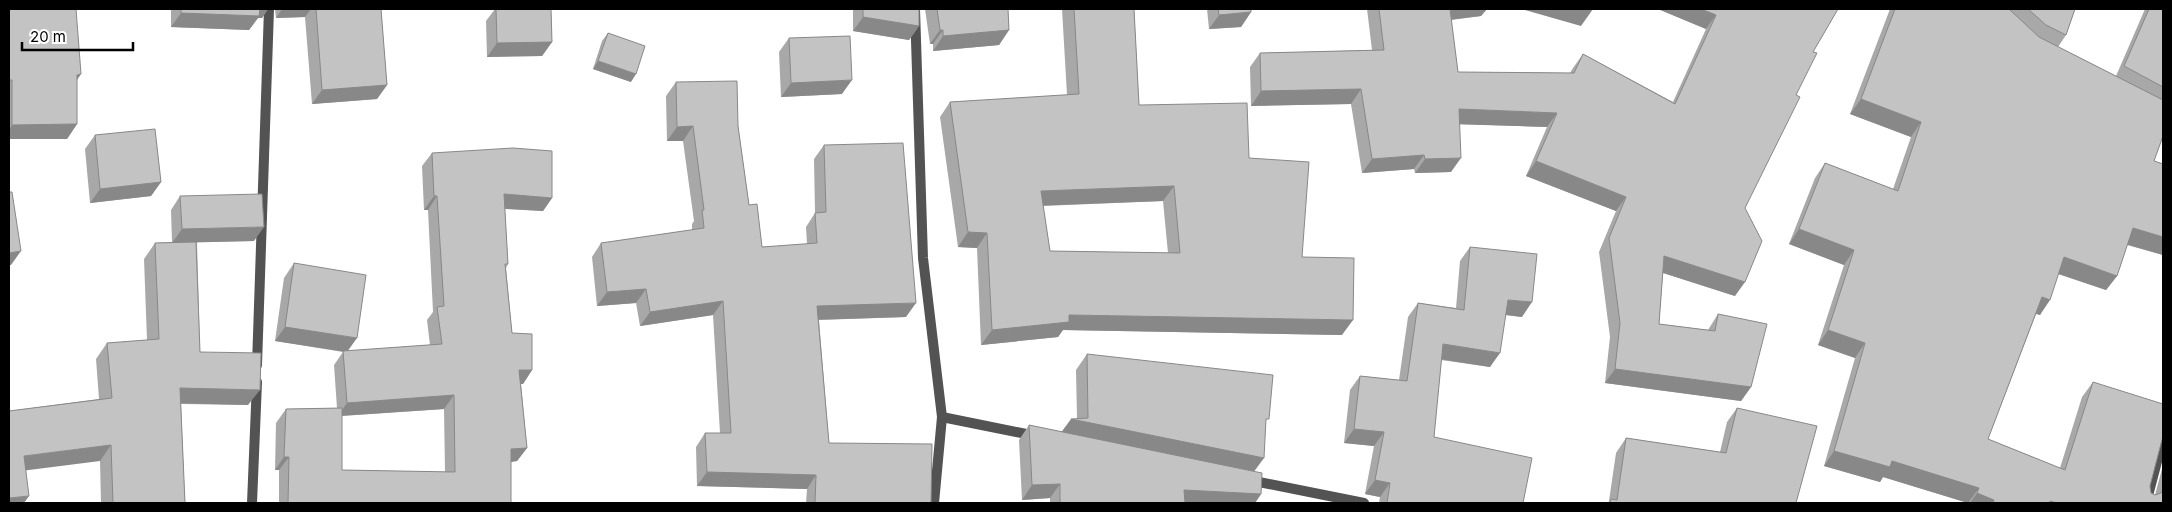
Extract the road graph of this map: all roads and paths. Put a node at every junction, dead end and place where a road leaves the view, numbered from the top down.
1 (269, 9) edge
2 (915, 9) edge
3 (942, 417) junction
4 (1047, 439) edge
5 (2163, 439) edge
6 (1239, 478) edge
7 (252, 503) edge
8 (934, 503) edge
9 (1364, 503) edge
10 (2146, 503) edge

1 - 7 street
2 - 3 street
3 - 4 street
3 - 8 street
5 - 10 street
6 - 9 street

